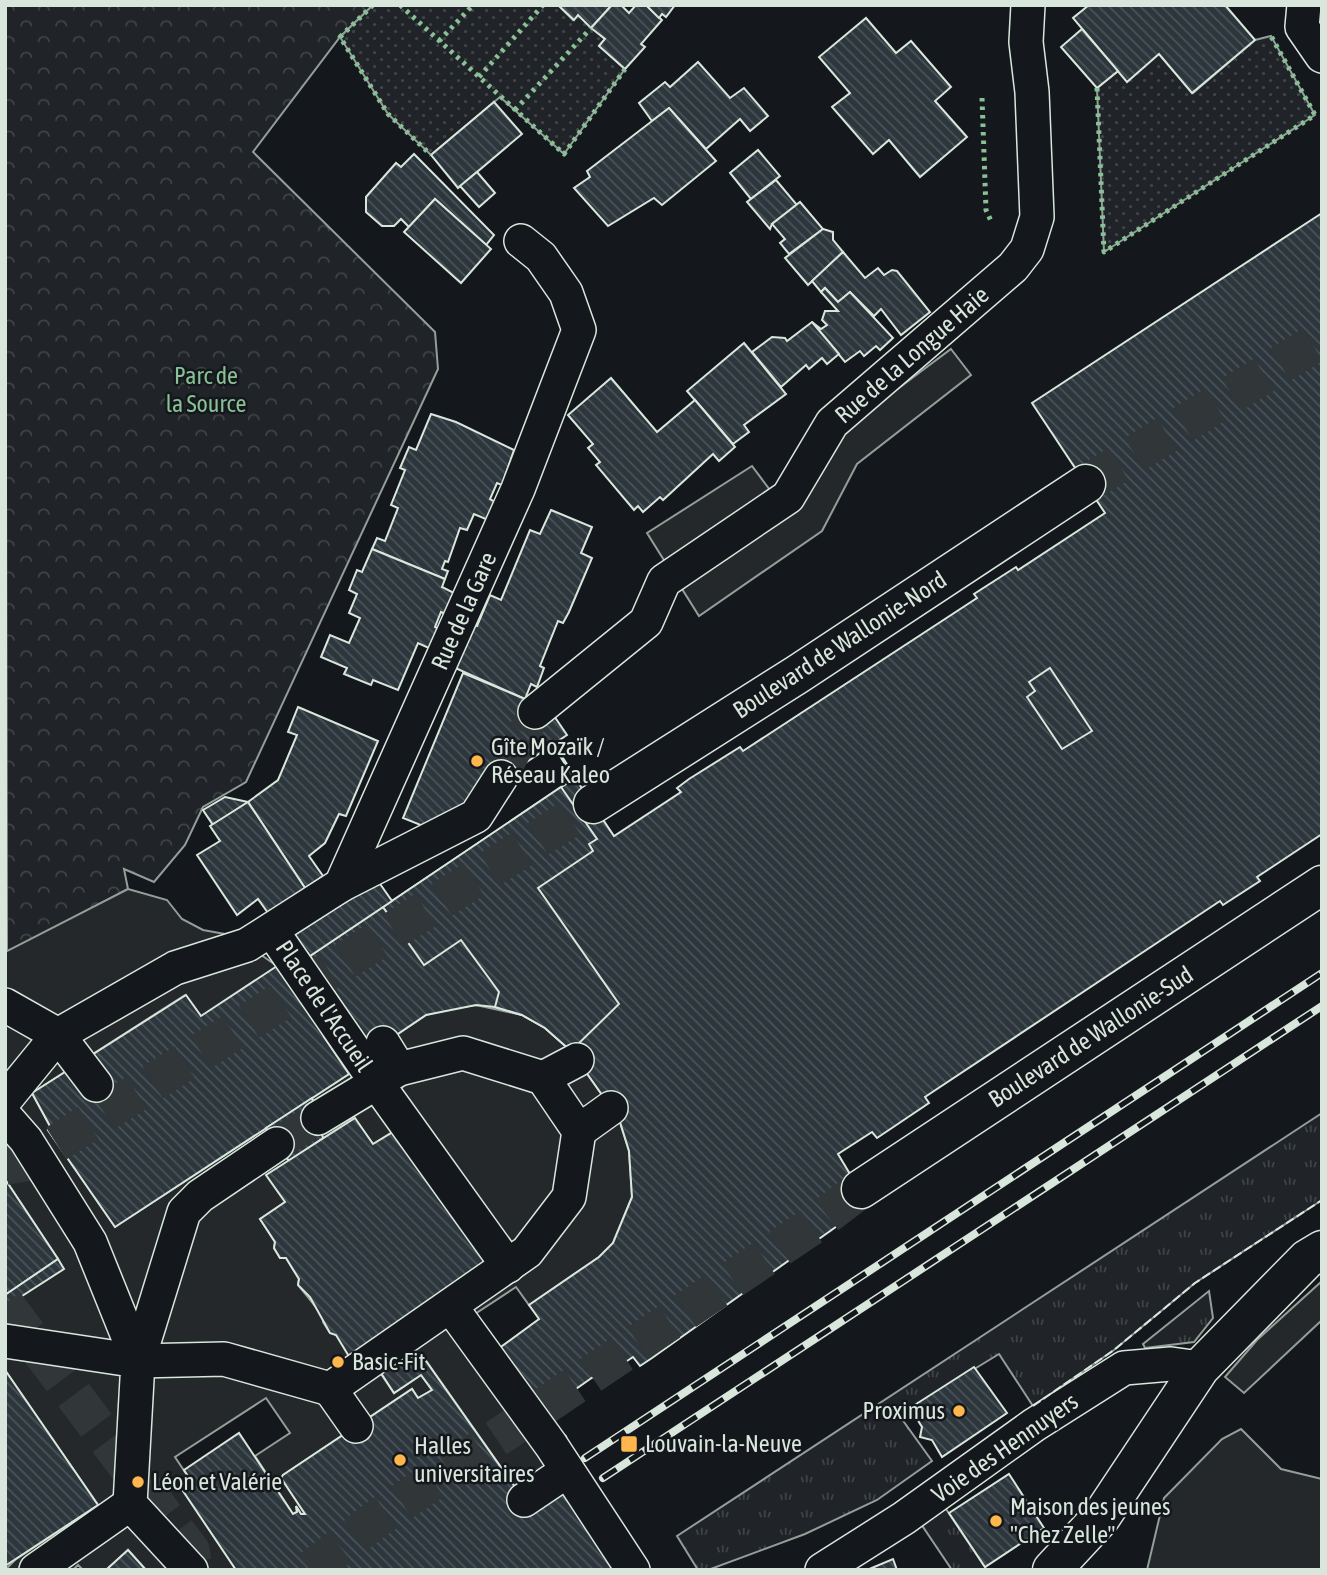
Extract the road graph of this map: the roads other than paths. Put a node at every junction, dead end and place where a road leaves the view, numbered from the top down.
1 (1028, 5) edge
2 (1304, 5) edge
3 (1322, 55) edge
4 (521, 241) dead end
5 (1086, 484) tunnel mouth
6 (535, 712) tunnel mouth
7 (501, 777) tunnel mouth
8 (593, 804) tunnel mouth
9 (341, 885) junction
10 (1322, 885) edge
11 (260, 938) junction
12 (5, 1005) edge
13 (5, 1027) edge
14 (58, 1035) junction
15 (577, 1060) dead end
16 (386, 1065) junction
17 (543, 1078) junction
18 (96, 1085) dead end
19 (5, 1100) edge
20 (611, 1108) dead end
21 (5, 1116) edge
22 (318, 1118) tunnel mouth
23 (579, 1130) junction
24 (277, 1144) tunnel mouth
25 (861, 1189) tunnel mouth
26 (1322, 1250) edge
27 (508, 1266) junction
28 (471, 1301) junction
29 (5, 1341) edge
30 (138, 1360) junction
31 (1200, 1368) junction
32 (330, 1389) junction
33 (356, 1426) dead end
34 (567, 1471) junction
35 (524, 1500) dead end
36 (130, 1504) junction
37 (36, 1570) edge
38 (191, 1570) edge
39 (633, 1570) edge
40 (822, 1570) edge
41 (1052, 1570) edge

1 - 6 street, Rue de la Longue Haie
2 - 3 street
4 - 9 street, Rue de la Gare
5 - 8 main road, Boulevard de Wallonie-Nord
7 - 9 street
9 - 11 street
10 - 25 main road, Boulevard de Wallonie-Sud
11 - 14 street
11 - 16 street, Place de l'Accueil
12 - 14 street
13 - 14 street
14 - 18 street
14 - 19 street
15 - 17 street
16 - 17 street
16 - 22 street
16 - 27 street, Place de l'Accueil
17 - 23 street
20 - 23 street
21 - 30 street
23 - 27 street
24 - 30 street
26 - 31 main road
27 - 28 street
28 - 32 street
28 - 34 street
29 - 30 street
30 - 32 street
30 - 36 street
31 - 40 street, Voie des Hennuyers
31 - 41 main road
32 - 33 street
34 - 35 street
34 - 39 street
36 - 37 street
36 - 38 street

